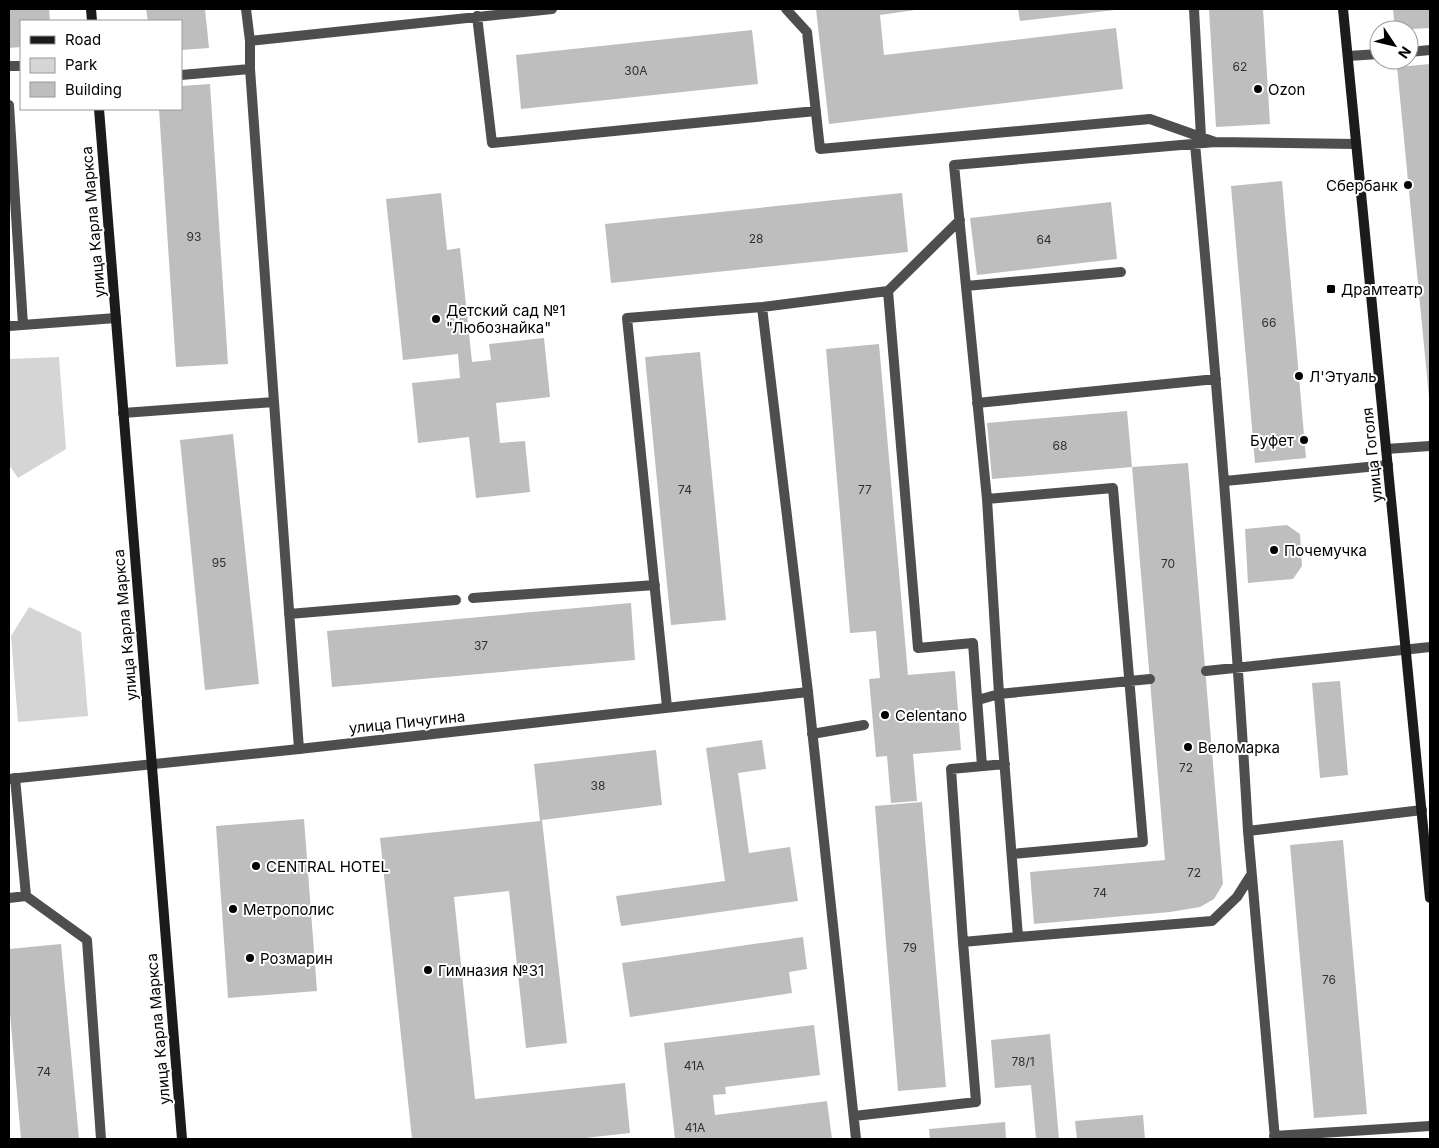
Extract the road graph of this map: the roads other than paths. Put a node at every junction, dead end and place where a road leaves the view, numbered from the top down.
1 (246, 9) edge
2 (552, 9) edge
3 (786, 9) edge
4 (1194, 9) edge
5 (1343, 9) edge
6 (477, 16) junction
7 (250, 41) junction
8 (1369, 55) edge
9 (1348, 56) junction
10 (250, 68) junction
11 (182, 75) edge
12 (9, 105) edge
13 (99, 110) edge
14 (816, 111) junction
15 (1198, 140) junction
16 (1356, 144) junction
17 (960, 220) junction
18 (1121, 272) dead end
19 (966, 286) junction
20 (888, 292) junction
21 (762, 308) junction
22 (116, 318) junction
23 (23, 325) junction
24 (9, 326) edge
25 (1216, 379) junction
26 (274, 402) junction
27 (977, 403) junction
28 (123, 412) junction
29 (1430, 446) edge
30 (1386, 450) junction
31 (1388, 465) junction
32 (1225, 481) junction
33 (987, 499) junction
34 (655, 585) junction
35 (473, 598) dead end
36 (456, 600) dead end
37 (289, 614) junction
38 (1430, 647) edge
39 (1406, 649) junction
40 (1239, 668) junction
41 (1206, 671) dead end
42 (1150, 679) dead end
43 (1129, 680) junction
44 (808, 692) junction
45 (998, 694) junction
46 (978, 700) junction
47 (668, 707) junction
48 (864, 726) dead end
49 (812, 734) junction
50 (299, 749) junction
51 (152, 764) junction
52 (1005, 764) junction
53 (982, 766) junction
54 (12, 778) edge
55 (1422, 810) junction
56 (1248, 831) junction
57 (1012, 854) junction
58 (1251, 875) junction
59 (26, 896) junction
60 (9, 898) edge
61 (1430, 898) edge
62 (1018, 937) junction
63 (963, 942) junction
64 (854, 1116) junction
65 (1430, 1126) edge
66 (1274, 1138) edge
67 (101, 1139) edge
68 (182, 1139) edge
69 (856, 1139) edge

1 - 7 street
2 - 6 street
3 - 14 street
4 - 15 street
5 - 9 main road, улица Гоголя
6 - 7 street
6 - 14 street
7 - 10 street
8 - 9 street
9 - 16 main road, улица Гоголя
10 - 11 street
10 - 26 street
12 - 23 street
13 - 22 main road, улица Карла Маркса
14 - 15 street
15 - 16 street
15 - 17 street
15 - 25 street
16 - 30 main road, улица Гоголя
17 - 19 street
17 - 20 street
18 - 19 street
19 - 27 street
20 - 21 street
20 - 46 street
21 - 34 street
21 - 44 street
22 - 23 street
22 - 28 main road, улица Карла Маркса
23 - 24 street
25 - 27 street
25 - 32 street
26 - 28 street
26 - 37 street
27 - 33 street
28 - 51 main road, улица Карла Маркса
29 - 30 street
30 - 31 main road, улица Гоголя
31 - 32 street
31 - 39 main road, улица Гоголя
32 - 40 street
33 - 43 street
33 - 45 street
34 - 35 street
34 - 47 street
36 - 37 street
37 - 50 street
38 - 39 street
39 - 40 street
39 - 55 main road, улица Гоголя
40 - 41 street
40 - 56 street
42 - 43 street
43 - 45 street
43 - 57 street
44 - 47 street, улица Пичугина
44 - 49 street
45 - 46 street
45 - 52 street
46 - 53 street
47 - 50 street, улица Пичугина
48 - 49 street
49 - 64 street
50 - 51 street, улица Пичугина
51 - 54 street, улица Пичугина
51 - 68 main road, улица Карла Маркса
52 - 53 street
52 - 57 street
53 - 63 street
54 - 59 street
55 - 56 street
55 - 61 main road, улица Гоголя
56 - 58 street
57 - 62 street
58 - 62 street
58 - 66 street
59 - 60 street
59 - 67 street
62 - 63 street
63 - 64 street
64 - 69 street
65 - 66 street

